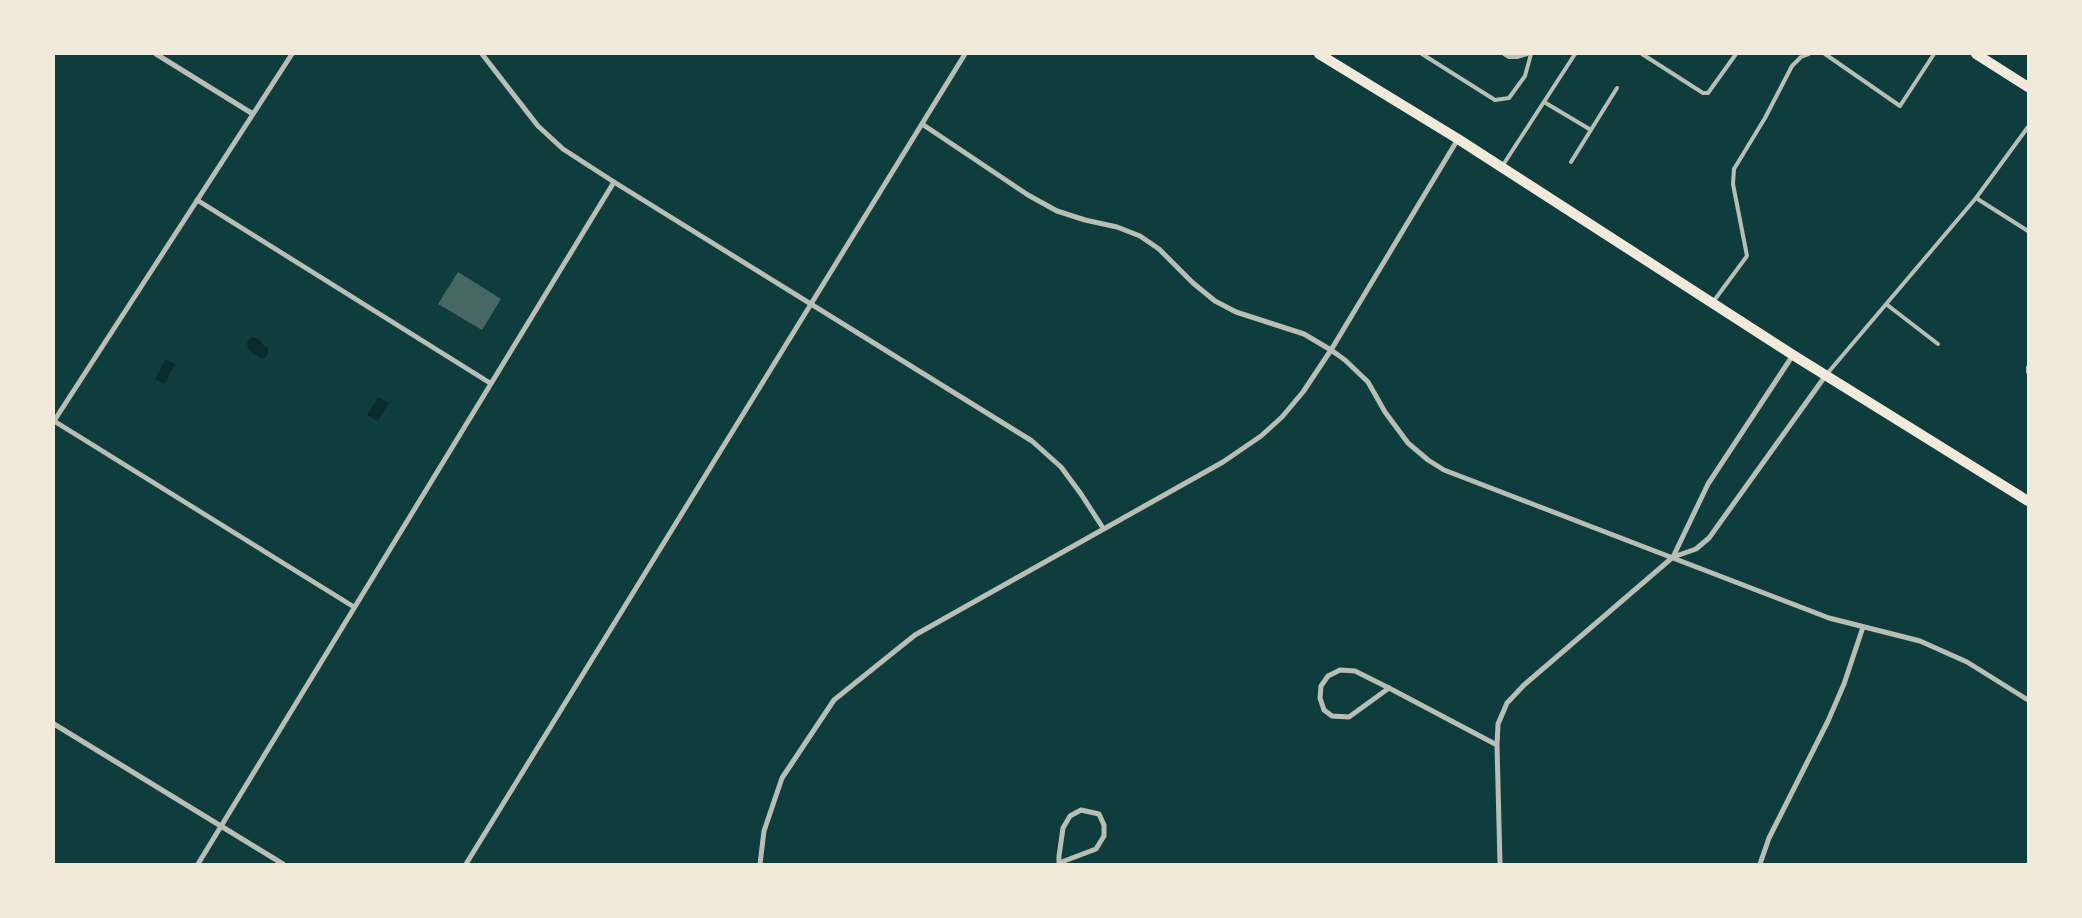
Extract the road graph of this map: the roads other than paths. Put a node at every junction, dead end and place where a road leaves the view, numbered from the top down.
1 (156, 54) edge
2 (292, 54) edge
3 (482, 54) edge
4 (965, 54) edge
5 (1320, 54) edge
6 (1422, 54) edge
7 (1504, 54) edge
8 (1529, 54) edge
9 (1575, 54) edge
10 (1642, 54) edge
11 (1736, 54) edge
12 (1809, 54) edge
13 (1825, 54) edge
14 (1934, 54) edge
15 (1976, 54) edge
16 (2028, 87) edge
17 (1617, 88) dead end
18 (1544, 102) junction
19 (253, 114) junction
20 (922, 124) junction
21 (2028, 127) edge
22 (1591, 130) junction
23 (1458, 139) junction
24 (1570, 162) dead end
25 (1502, 167) junction
26 (614, 182) junction
27 (1976, 198) junction
28 (197, 200) junction
29 (2028, 231) edge
30 (1713, 303) junction
31 (811, 304) junction
32 (1886, 304) junction
33 (1938, 344) dead end
34 (1331, 350) junction
35 (1793, 355) junction
36 (2028, 367) edge
37 (2028, 372) edge
38 (1826, 375) junction
39 (490, 383) junction
40 (54, 421) edge
41 (2028, 501) edge
42 (1103, 528) junction
43 (1673, 557) junction
44 (354, 607) junction
45 (1863, 627) junction
46 (1389, 688) junction
47 (2028, 700) edge
48 (54, 724) edge
49 (1497, 745) junction
50 (220, 828) junction
51 (198, 864) edge
52 (283, 864) edge
53 (466, 864) edge
54 (760, 864) edge
55 (1059, 864) edge
56 (1500, 864) edge
57 (1760, 864) edge

1 - 19 street
2 - 19 street
3 - 26 street
4 - 20 street
5 - 23 main road
6 - 8 lane
7 - 8 lane
9 - 18 lane
10 - 11 lane
12 - 30 lane
13 - 14 lane
15 - 16 main road
17 - 22 lane
18 - 22 lane
18 - 25 lane
19 - 28 street
20 - 31 street
20 - 34 street
21 - 27 lane
22 - 24 lane
23 - 25 main road
23 - 34 street
25 - 30 main road
26 - 31 street
26 - 39 street
27 - 29 lane
27 - 32 lane
28 - 39 street
28 - 40 street
30 - 35 main road
31 - 42 street
31 - 53 street
32 - 33 lane
32 - 38 lane
34 - 42 street
34 - 43 street
35 - 38 main road
35 - 43 street
36 - 37 lane
38 - 41 main road
38 - 43 street
39 - 44 street
40 - 44 street
42 - 54 street
43 - 45 street
43 - 49 street
44 - 50 street
45 - 47 street
45 - 57 street
46 - 46 street
46 - 49 street
48 - 50 street
49 - 56 street
50 - 51 street
50 - 52 street
55 - 55 street

